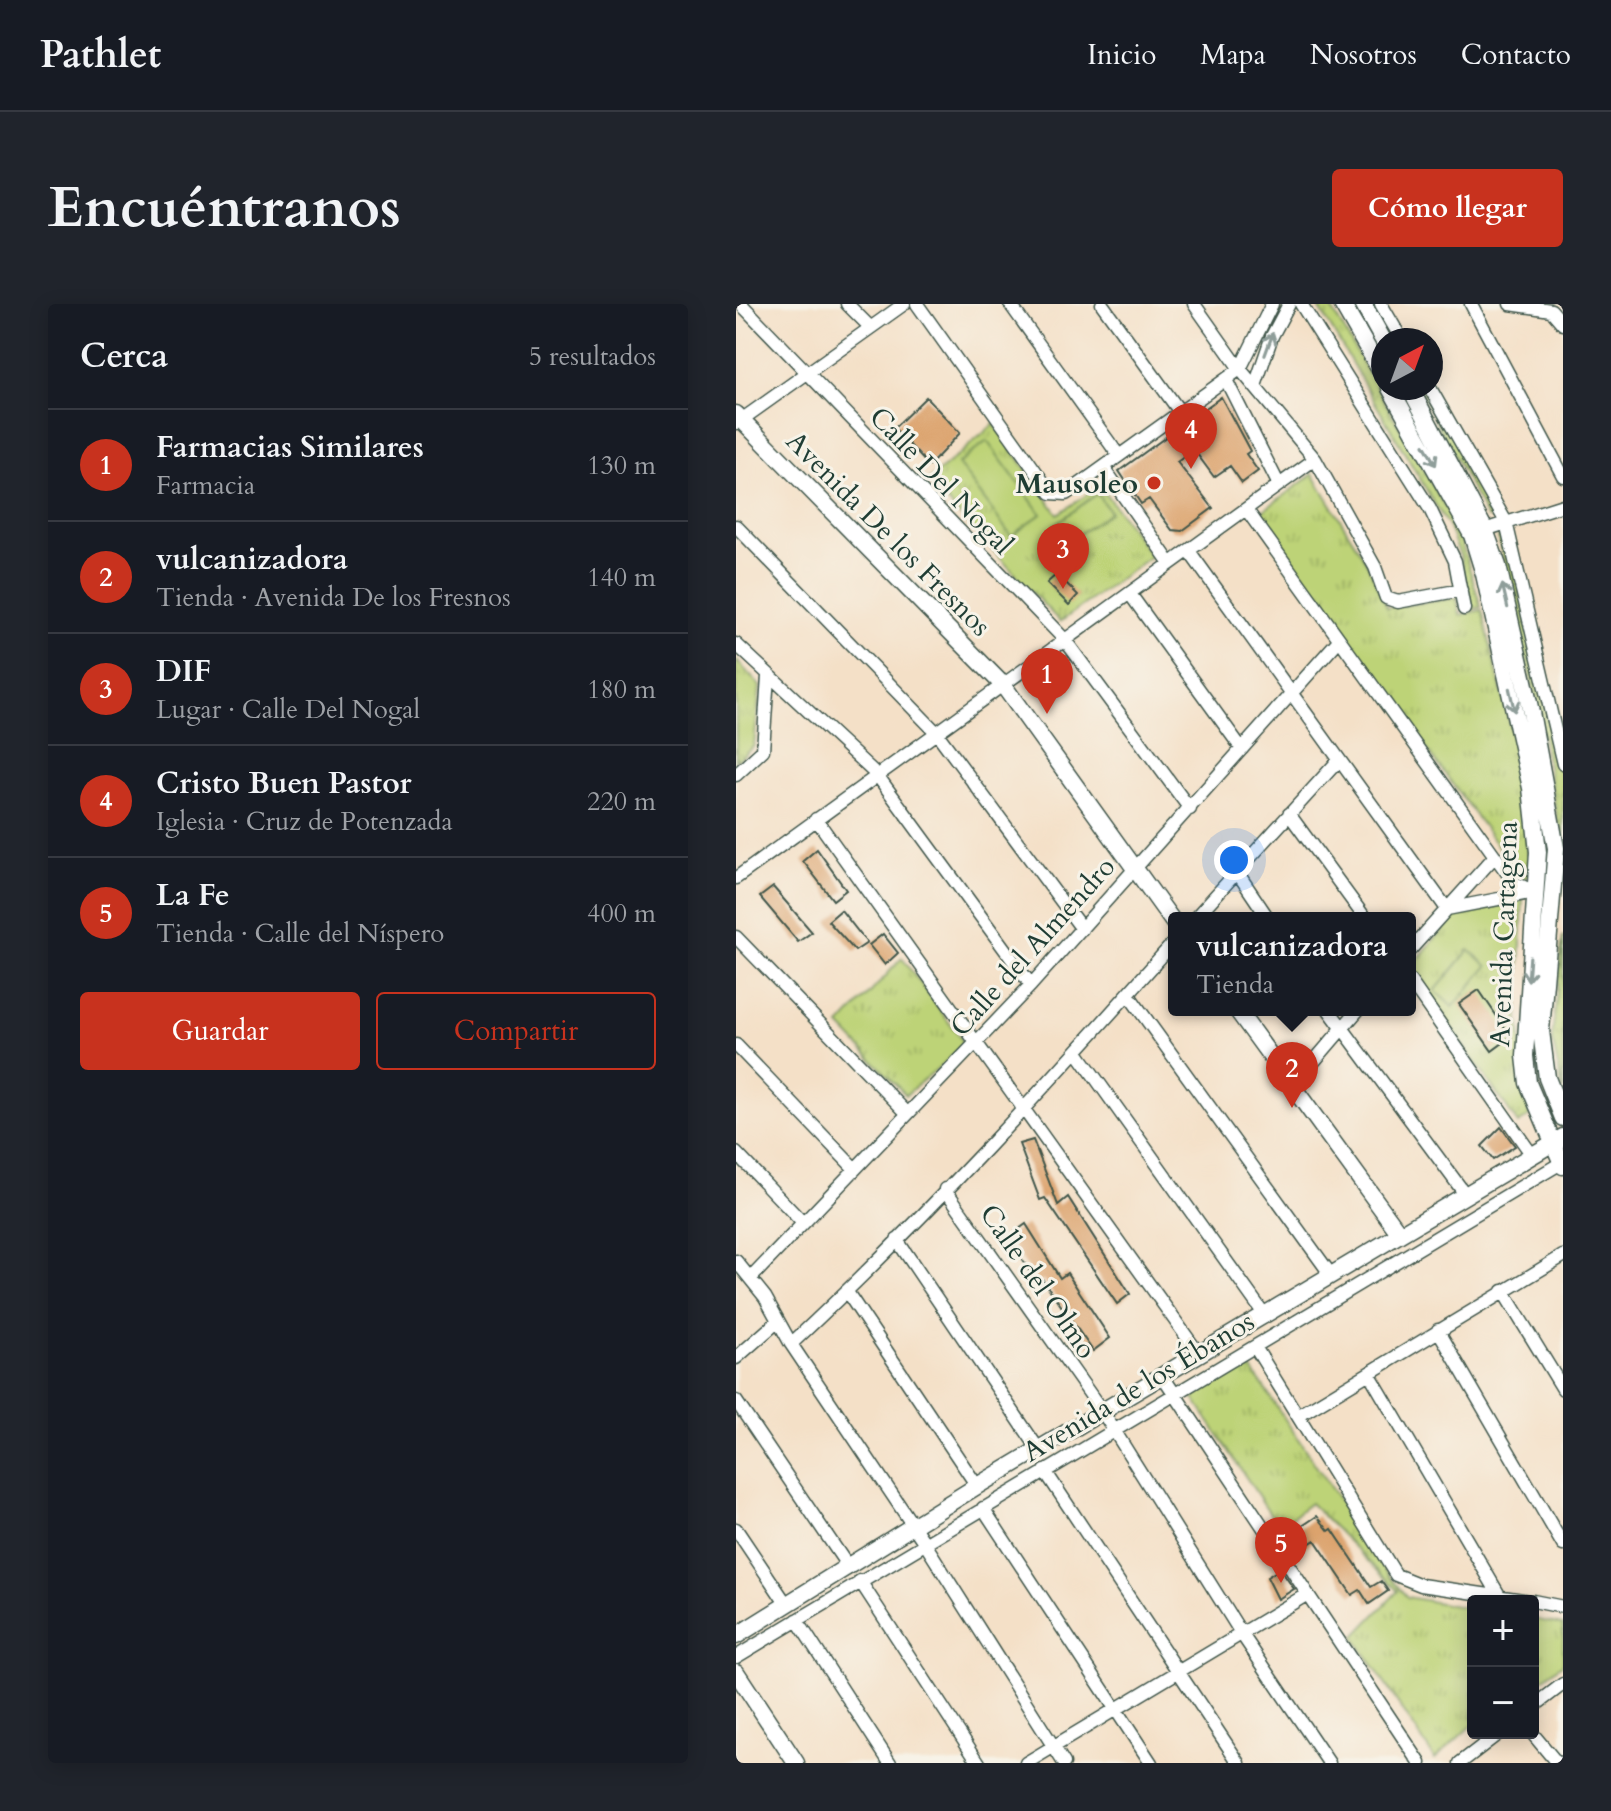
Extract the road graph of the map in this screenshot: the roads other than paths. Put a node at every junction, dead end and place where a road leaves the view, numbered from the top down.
1 (741, 304) edge
2 (847, 304) edge
3 (904, 304) edge
4 (917, 304) edge
5 (1010, 304) edge
6 (1102, 304) edge
7 (1194, 304) edge
8 (1272, 304) edge
9 (1289, 304) edge
10 (1301, 304) edge
11 (1342, 304) edge
12 (1363, 304) edge
13 (1381, 304) edge
14 (1471, 304) edge
15 (1510, 304) edge
16 (1563, 324) edge
17 (869, 326) junction
18 (1376, 328) edge
19 (1395, 328) edge
20 (1371, 354) edge
21 (1240, 369) junction
22 (805, 374) junction
23 (1226, 380) junction
24 (1255, 386) junction
25 (1397, 400) edge
26 (1416, 400) edge
27 (1437, 400) edge
28 (1180, 412) junction
29 (738, 419) edge
30 (1119, 456) junction
31 (1315, 459) junction
32 (1104, 468) junction
33 (1563, 476) edge
34 (1279, 485) junction
35 (1563, 505) edge
36 (1246, 509) junction
37 (1506, 522) junction
38 (736, 526) edge
39 (1478, 533) junction
40 (1189, 551) junction
41 (1170, 563) junction
42 (1461, 590) junction
43 (1130, 594) junction
44 (1464, 609) dead end
45 (1065, 640) junction
46 (1339, 640) junction
47 (736, 644) edge
48 (768, 676) junction
49 (1003, 685) junction
50 (1291, 697) junction
51 (936, 732) junction
52 (1242, 749) junction
53 (1338, 761) junction
54 (1563, 764) edge
55 (736, 775) edge
56 (877, 775) junction
57 (1190, 809) junction
58 (1289, 814) junction
59 (816, 819) junction
60 (1495, 856) junction
61 (1135, 869) junction
62 (1237, 872) junction
63 (736, 878) edge
64 (1558, 891) edge
65 (1535, 892) junction
66 (1447, 909) junction
67 (1200, 912) edge
68 (1264, 912) edge
69 (1361, 912) edge
70 (1168, 915) edge
71 (1082, 929) junction
72 (736, 937) edge
73 (1416, 943) edge
74 (1168, 949) edge
75 (1031, 985) junction
76 (1416, 990) edge
77 (1128, 994) junction
78 (1241, 1016) edge
79 (1333, 1016) edge
80 (1353, 1016) edge
81 (1342, 1029) junction
82 (976, 1044) junction
83 (736, 1045) edge
84 (1077, 1052) junction
85 (1292, 1087) junction
86 (1024, 1108) junction
87 (907, 1113) junction
88 (1563, 1118) edge
89 (1558, 1140) edge
90 (736, 1153) edge
91 (1532, 1155) junction
92 (1562, 1162) edge
93 (854, 1168) junction
94 (945, 1189) junction
95 (1465, 1194) junction
96 (803, 1223) junction
97 (1400, 1234) junction
98 (897, 1240) junction
99 (1563, 1256) edge
100 (736, 1261) edge
101 (1331, 1275) junction
102 (752, 1277) junction
103 (1503, 1291) junction
104 (847, 1292) junction
105 (1264, 1314) junction
106 (777, 1322) junction
107 (1438, 1330) junction
108 (791, 1344) junction
109 (1255, 1347) junction
110 (1199, 1354) junction
111 (736, 1358) edge
112 (1369, 1373) junction
113 (1162, 1375) junction
114 (1563, 1389) edge
115 (1173, 1392) junction
116 (736, 1401) edge
117 (1102, 1411) junction
118 (1298, 1416) junction
119 (1113, 1429) junction
120 (1039, 1450) junction
121 (1045, 1471) junction
122 (977, 1486) junction
123 (983, 1508) junction
124 (914, 1526) junction
125 (736, 1529) edge
126 (924, 1542) junction
127 (1563, 1545) edge
128 (854, 1574) junction
129 (1306, 1595) junction
130 (1499, 1595) joint
131 (1539, 1602) edge
132 (787, 1605) junction
133 (1563, 1607) edge
134 (797, 1620) junction
135 (736, 1636) edge
136 (1243, 1636) junction
137 (736, 1657) edge
138 (736, 1672) edge
139 (1177, 1672) junction
140 (1563, 1684) edge
141 (1539, 1702) edge
142 (1116, 1709) junction
143 (1491, 1739) edge
144 (1537, 1739) edge
145 (1053, 1746) junction
146 (796, 1763) edge
147 (890, 1763) edge
148 (979, 1763) edge
149 (1026, 1763) edge
150 (1064, 1763) edge
151 (1151, 1763) edge
152 (1239, 1763) edge
153 (1329, 1763) edge
154 (1420, 1763) edge
155 (1460, 1763) edge
156 (1557, 1763) edge

1 - 22 street, Calle Del Nogal
2 - 17 street
3 - 17 street
4 - 32 street
5 - 30 street
6 - 28 street
7 - 21 street
8 - 21 street
24 -> 9 street
10 - 42 street
11 - 20 street
12 - 18 street
13 - 19 street
14 - 33 street
15 - 16 street
17 - 22 street
21 - 23 street
21 - 24 street
22 - 29 street
22 - 45 street, Calle Del Nogal
23 - 28 street
23 - 34 street
24 - 31 street
25 -> 39 street, Avenida Cartagena
26 - 39 street, Avenida Cartagena
27 - 37 street
28 - 30 street
29 - 49 street, Avenida De los Fresnos
30 - 32 street
31 - 34 street
31 - 42 street
32 - 41 street
34 - 36 street
35 - 37 street
36 - 40 street
36 - 46 street
37 - 39 street
37 - 54 street
38 - 51 street
64 -> 39 street, Avenida Cartagena
39 -> 65 street, Avenida Cartagena
40 - 41 street
40 - 50 street
41 - 43 street
42 - 44 street
43 - 45 street
43 - 52 street
45 - 49 street
45 - 57 street, Calle Del Nogal
46 - 50 street, Calle del Almendro
46 - 60 street
47 - 48 street
48 - 55 street
48 - 56 street
49 - 51 street
49 - 61 street, Avenida De los Fresnos
50 - 52 street, Calle del Almendro
50 - 53 street
51 - 56 street
51 - 71 street
52 - 57 street, Calle del Almendro
53 - 58 street
53 - 66 street
56 - 59 street
56 - 75 street
57 - 61 street, Calle del Almendro
58 - 62 street
58 - 69 street
59 - 63 street
59 - 82 street
60 - 65 street
60 - 66 street
61 - 70 street, Avenida De los Fresnos
61 - 71 street, Calle del Almendro
62 - 67 street
62 - 68 street
64 - 65 street
64 - 88 street, Avenida Cartagena
65 - 66 street
65 -> 89 street, Avenida Cartagena
66 - 73 street
71 - 75 street, Calle del Almendro
72 - 87 street
74 - 77 street
75 - 82 street, Calle del Almendro
76 - 91 street
77 - 84 street
77 - 101 street
78 - 85 street
79 - 81 street
80 - 81 street
81 - 85 street
81 - 95 street
82 - 86 street
82 - 87 street, Calle del Almendro
83 - 93 street
84 - 86 street
84 - 105 street
85 - 97 street
86 - 94 street
86 - 110 street
87 - 93 street, Calle del Almendro
89 - 91 street, Avenida de los Ébanos
89 - 92 street, Avenida Cartagena
90 - 96 street
91 - 95 street, Avenida de los Ébanos
92 - 109 street, Avenida de los Ébanos
93 - 96 street, Calle del Almendro
94 - 98 street
94 - 117 street, Calle del Olmo
95 - 97 street, Avenida de los Ébanos
96 - 102 street, Calle del Almendro
97 - 101 street, Avenida de los Ébanos
98 - 104 street
98 - 120 street
99 - 103 street
100 - 102 street
101 - 105 street, Avenida de los Ébanos
102 - 106 street
103 - 107 street
103 - 114 street
104 - 108 street
104 - 122 street
105 - 110 street, Avenida de los Ébanos
106 - 108 street
106 - 111 street
107 - 112 street
107 - 127 street
108 - 124 street
109 - 115 street, Avenida de los Ébanos
109 - 118 street
110 - 113 street, Avenida de los Ébanos
112 - 118 street
112 - 130 street
113 - 115 street
113 - 117 street, Avenida de los Ébanos
115 - 119 street, Avenida de los Ébanos
115 - 129 street
116 - 128 street
117 - 119 street, Calle del Olmo
117 - 120 street, Avenida de los Ébanos
118 - 130 street
119 - 121 street, Avenida de los Ébanos
119 - 136 street, Calle del Olmo
120 - 122 street, Avenida de los Ébanos
121 - 123 street, Avenida de los Ébanos
121 - 139 street
122 - 124 street, Avenida de los Ébanos
123 - 126 street, Avenida de los Ébanos
123 - 142 street
124 - 126 street
124 - 128 street, Avenida de los Ébanos
125 - 132 street
126 - 128 street, Avenida de los Ébanos
126 - 145 street
128 - 132 street, Avenida de los Ébanos
128 - 134 street, Avenida de los Ébanos
128 - 148 street
129 - 136 street
129 - 154 street
131 - 133 street
132 - 135 street, Avenida de los Ébanos
134 - 137 street, Avenida de los Ébanos
134 - 147 street
136 - 139 street
136 - 153 street, Calle del Olmo
138 - 146 street
139 - 142 street
139 - 152 street
140 - 141 street
142 - 145 street
142 - 151 street
143 - 155 street
144 - 156 street
145 - 149 street
145 - 150 street

